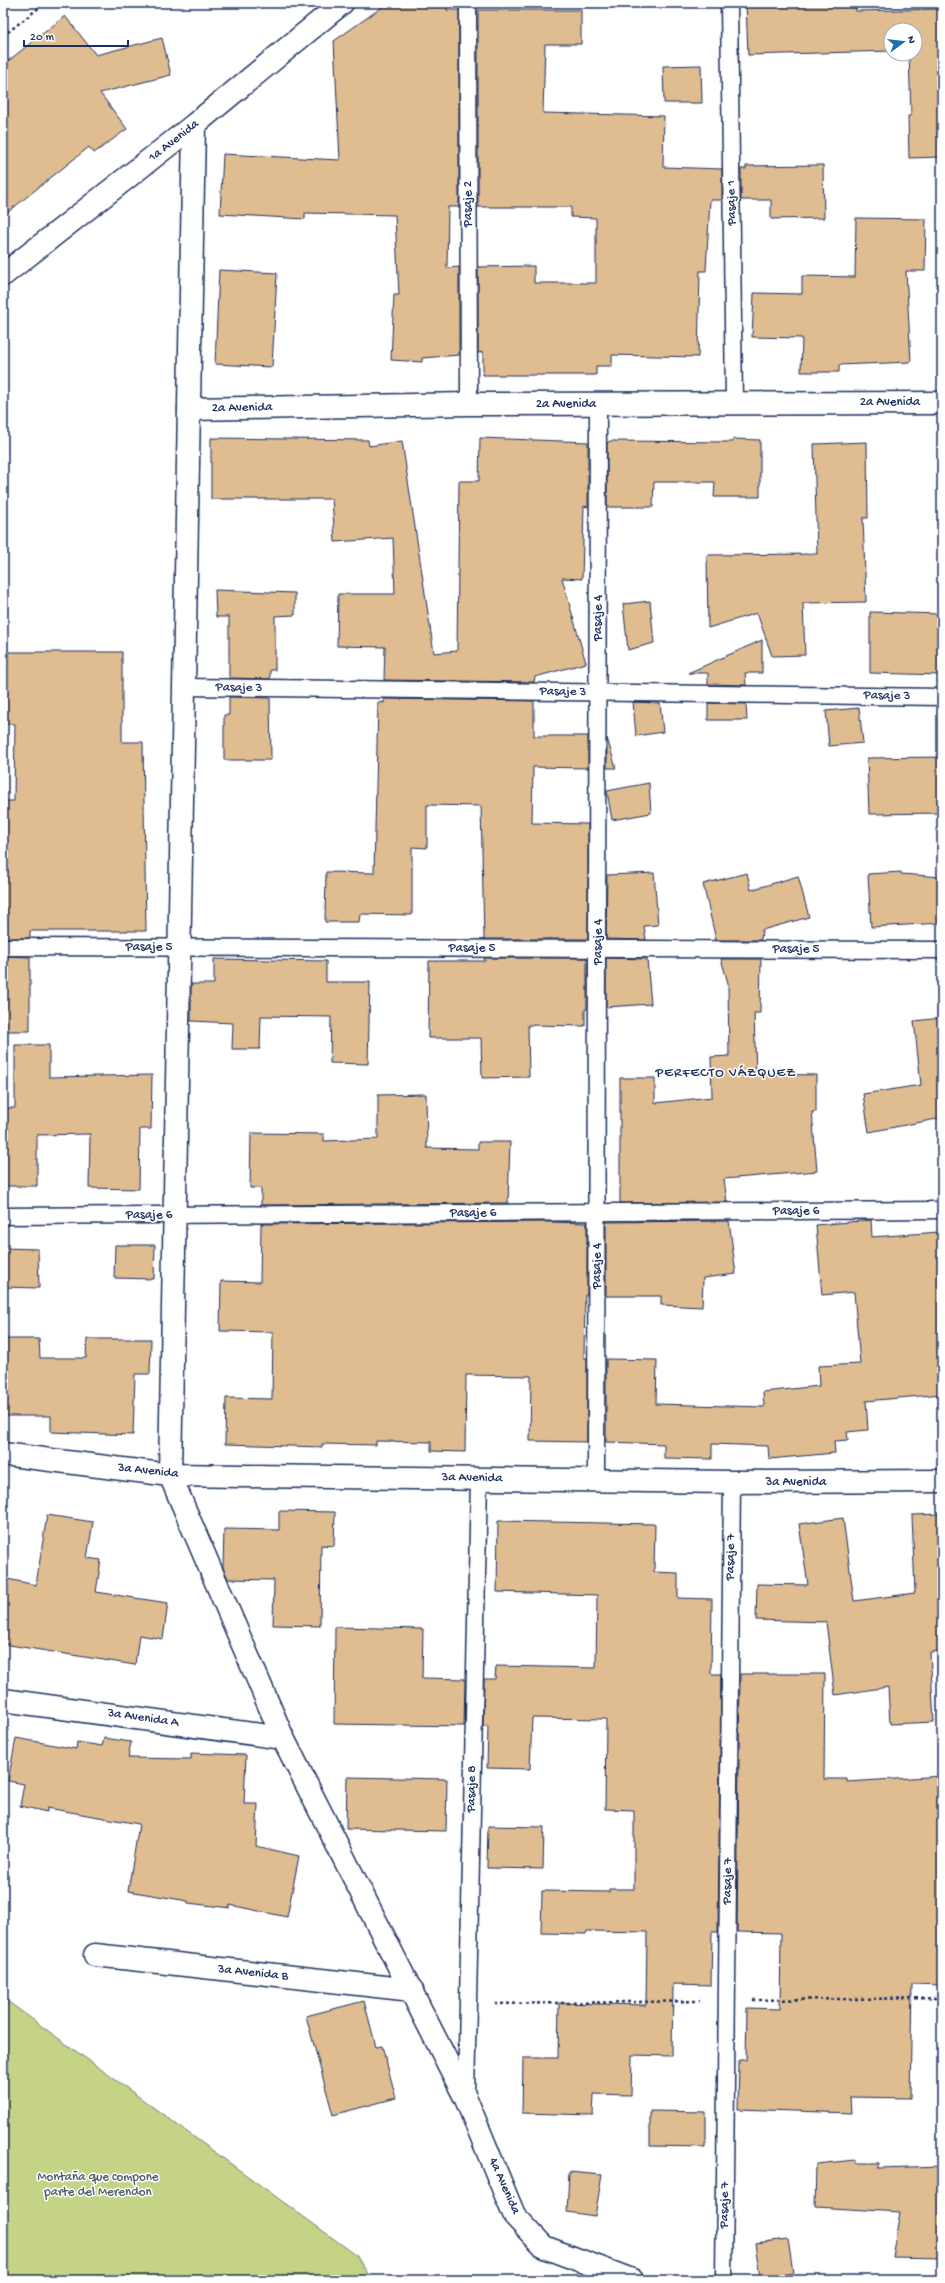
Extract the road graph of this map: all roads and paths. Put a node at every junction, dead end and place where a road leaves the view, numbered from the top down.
1 (45, 3) edge
2 (342, 3) edge
3 (468, 3) edge
4 (729, 3) edge
5 (3, 36) edge
6 (194, 125) junction
7 (3, 275) edge
8 (734, 402) junction
9 (942, 403) edge
10 (469, 404) junction
11 (598, 404) junction
12 (189, 409) junction
13 (184, 687) junction
14 (598, 692) junction
15 (942, 697) edge
16 (3, 947) edge
17 (180, 947) junction
18 (598, 949) junction
19 (942, 950) edge
20 (942, 1210) edge
21 (597, 1212) junction
22 (175, 1215) junction
23 (3, 1216) edge
24 (3, 1454) edge
25 (170, 1475) junction
26 (479, 1478) junction
27 (596, 1480) junction
28 (942, 1481) edge
29 (732, 1482) junction
30 (3, 1700) edge
31 (283, 1738) junction
32 (95, 1956) dead end
33 (412, 1990) junction
34 (466, 2099) junction
35 (632, 2280) edge
36 (724, 2280) edge

1 - 5 path
2 - 6 street, 1a Avenida
3 - 10 lane, Pasaje 2
4 - 8 lane, Pasaje 1
6 - 7 street, 1a Avenida
6 - 12 street
8 - 9 street, 2a Avenida
8 - 11 street, 2a Avenida
10 - 11 street, 2a Avenida
10 - 12 street, 2a Avenida
11 - 14 lane, Pasaje 4
12 - 13 street
13 - 14 lane, Pasaje 3
13 - 17 street
14 - 15 lane, Pasaje 3
14 - 18 lane, Pasaje 4
16 - 17 lane, Pasaje 5
17 - 18 lane, Pasaje 5
17 - 22 street
18 - 19 lane, Pasaje 5
18 - 21 lane, Pasaje 4
20 - 21 lane, Pasaje 6
21 - 22 lane, Pasaje 6
21 - 27 lane, Pasaje 4
22 - 23 lane, Pasaje 6
22 - 25 street
24 - 25 street, 3a Avenida
25 - 26 street, 3a Avenida
25 - 31 street, 4a Avenida
26 - 27 street, 3a Avenida
26 - 34 lane, Pasaje 8
27 - 29 street, 3a Avenida
28 - 29 street, 3a Avenida
29 - 36 lane, Pasaje 7
30 - 31 street, 3a Avenida A
31 - 33 street, 4a Avenida
32 - 33 street, 3a Avenida B
33 - 34 street, 4a Avenida
34 - 35 street, 4a Avenida

